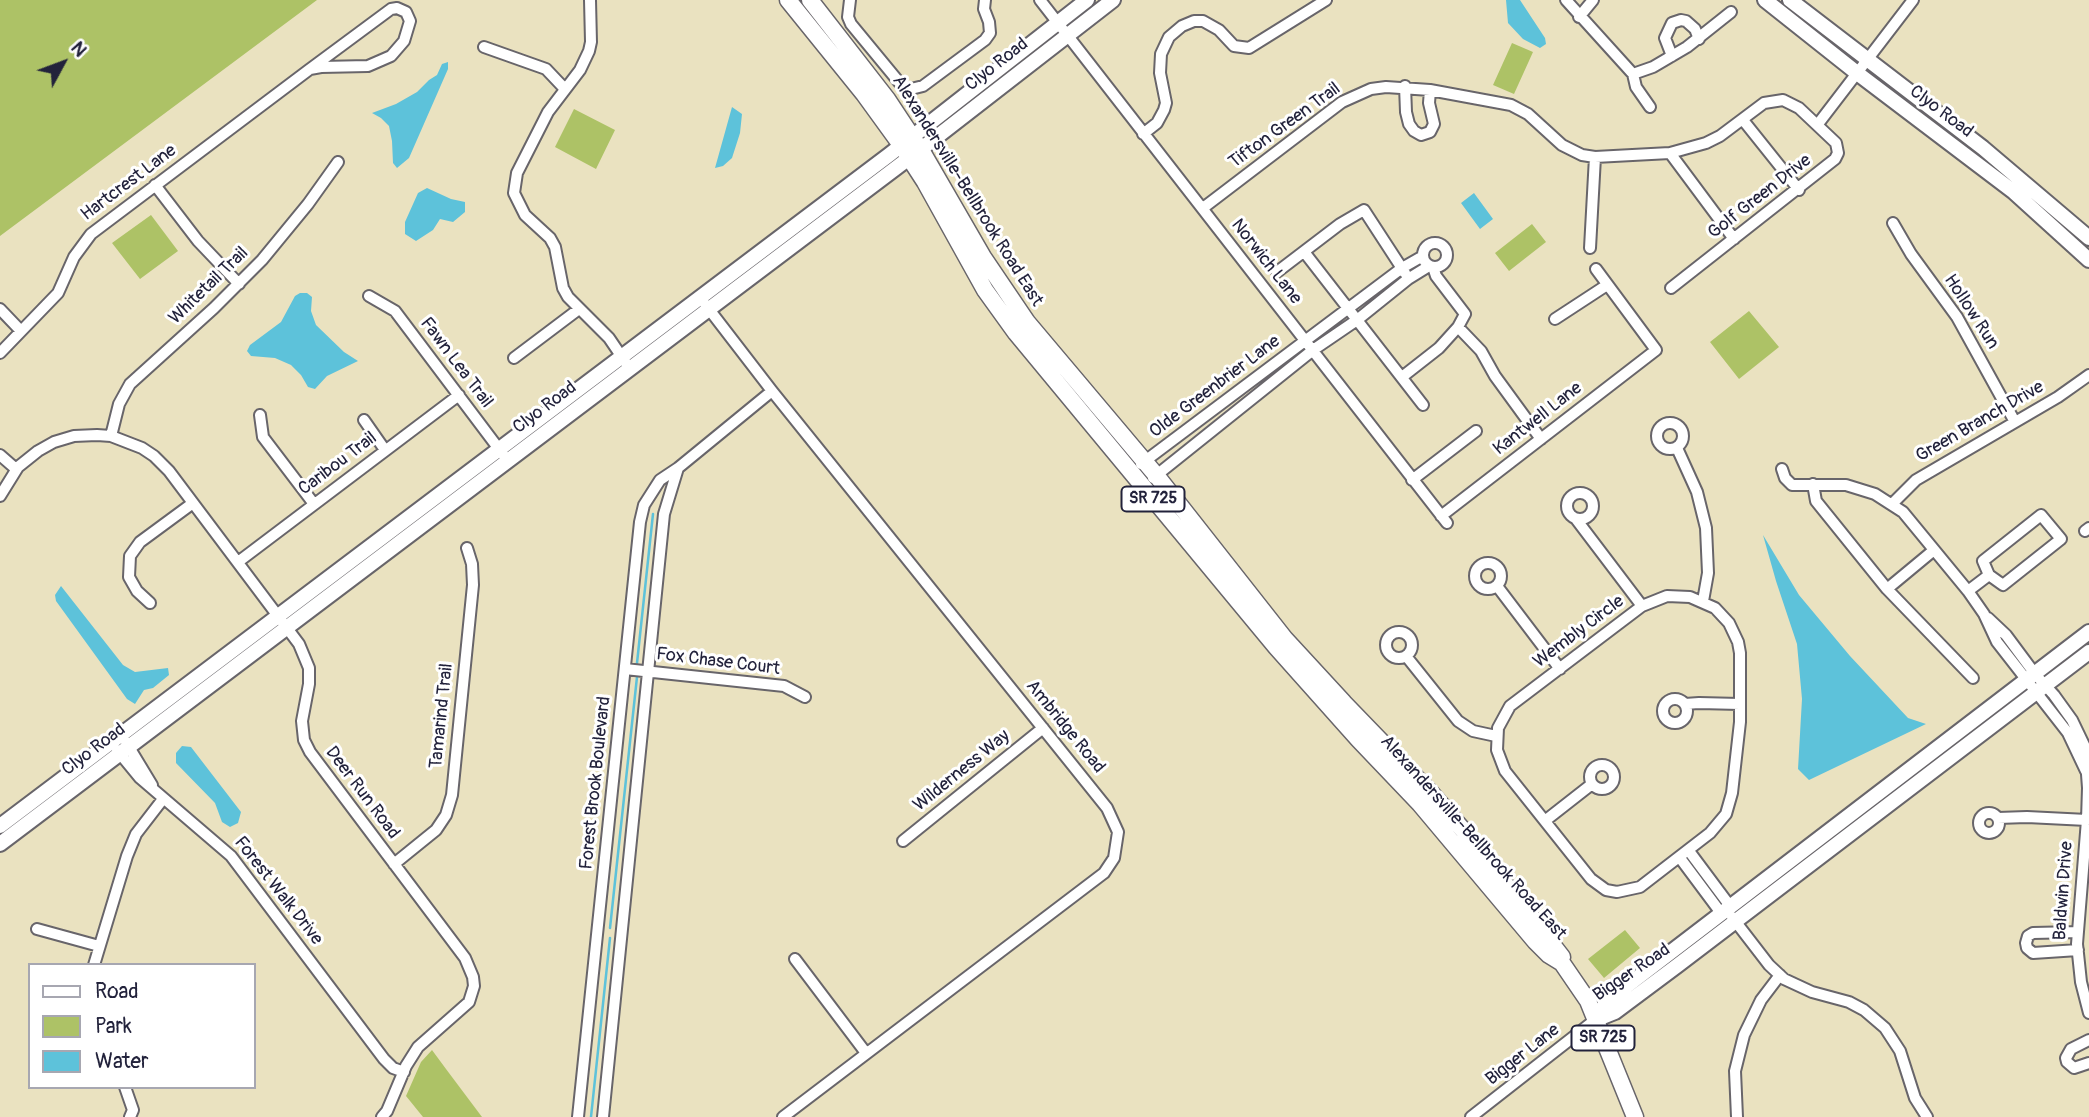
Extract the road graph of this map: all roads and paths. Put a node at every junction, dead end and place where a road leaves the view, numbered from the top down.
1 (590, 0) edge
2 (789, 0) edge
3 (810, 0) edge
4 (850, 0) edge
5 (985, 0) edge
6 (1040, 0) edge
7 (1087, 0) edge
8 (1113, 0) edge
9 (1325, 0) edge
10 (1566, 0) edge
11 (1593, 0) edge
12 (1765, 0) edge
13 (1790, 0) edge
14 (1913, 0) edge
15 (1309, 4) edge
16 (1731, 12) dead end
17 (1579, 17) junction
18 (1063, 28) junction
19 (1699, 39) junction
20 (484, 47) dead end
21 (1672, 56) junction
22 (1867, 59) junction
23 (310, 69) junction
24 (1857, 73) junction
25 (1633, 74) junction
26 (1405, 86) junction
27 (565, 88) junction
28 (1430, 90) junction
29 (1650, 107) dead end
30 (1743, 120) junction
31 (1818, 124) junction
32 (1143, 134) junction
33 (911, 147) junction
34 (1670, 153) junction
35 (1595, 157) junction
36 (338, 162) dead end
37 (155, 185) junction
38 (1799, 190) junction
39 (1203, 208) junction
40 (1893, 223) dead end
41 (2089, 238) edge
42 (1734, 239) junction
43 (1590, 248) dead end
44 (1305, 253) junction
45 (2089, 260) edge
46 (1428, 263) junction
47 (1402, 268) junction
48 (1596, 269) dead end
49 (1278, 272) dead end
50 (1408, 279) junction
51 (239, 284) junction
52 (1607, 285) junction
53 (1671, 288) dead end
54 (369, 296) dead end
55 (699, 296) junction
56 (708, 308) junction
57 (0, 309) edge
58 (579, 309) junction
59 (1349, 309) junction
60 (1555, 318) dead end
61 (1357, 320) junction
62 (1458, 327) junction
63 (21, 331) junction
64 (1305, 341) junction
65 (1312, 351) junction
66 (0, 353) edge
67 (513, 358) dead end
68 (625, 362) junction
69 (2089, 375) edge
70 (1402, 377) junction
71 (772, 391) junction
72 (459, 395) junction
73 (1423, 405) dead end
74 (260, 415) dead end
75 (364, 420) dead end
76 (2015, 422) junction
77 (1475, 431) dead end
78 (111, 436) junction
79 (1541, 439) junction
80 (1677, 448) dead end
81 (499, 449) junction
82 (385, 450) junction
83 (0, 455) edge
84 (508, 461) junction
85 (1138, 467) junction
86 (678, 468) junction
87 (1782, 469) dead end
88 (16, 470) junction
89 (1156, 475) junction
90 (1412, 480) junction
91 (1813, 484) junction
92 (1143, 486) junction
93 (0, 496) edge
94 (193, 503) junction
95 (314, 504) junction
96 (1892, 504) junction
97 (1444, 519) joint
98 (1576, 519) dead end
99 (467, 548) dead end
100 (1934, 550) junction
101 (238, 562) junction
102 (1989, 575) junction
103 (1497, 586) dead end
104 (1887, 589) junction
105 (1968, 591) junction
106 (1703, 601) junction
107 (150, 603) dead end
108 (1642, 606) junction
109 (279, 614) junction
110 (288, 628) junction
111 (2089, 632) edge
112 (1281, 643) junction
113 (2089, 652) edge
114 (1406, 656) dead end
115 (625, 668) junction
116 (1560, 669) junction
117 (648, 671) junction
118 (2030, 677) junction
119 (1973, 678) dead end
120 (2040, 689) junction
121 (805, 697) dead end
122 (1741, 704) junction
123 (1685, 705) dead end
124 (1043, 729) junction
125 (1496, 736) junction
126 (121, 745) junction
127 (2088, 780) edge
128 (1592, 784) dead end
129 (159, 795) junction
130 (1998, 818) dead end
131 (1546, 820) junction
132 (2087, 820) junction
133 (0, 826) edge
134 (903, 841) dead end
135 (0, 844) edge
136 (1685, 854) junction
137 (394, 864) junction
138 (1728, 912) junction
139 (37, 929) dead end
140 (2077, 932) junction
141 (99, 946) junction
142 (2078, 950) junction
143 (795, 959) dead end
144 (95, 963) edge
145 (1780, 975) junction
146 (2089, 1013) edge
147 (1595, 1020) junction
148 (2089, 1040) edge
149 (866, 1053) junction
150 (2089, 1063) edge
151 (404, 1072) junction
152 (126, 1089) edge
153 (131, 1117) edge
154 (382, 1117) edge
155 (578, 1117) edge
156 (603, 1117) edge
157 (783, 1117) edge
158 (1471, 1117) edge
159 (1635, 1117) edge
160 (1737, 1117) edge
161 (1927, 1117) edge

1 - 27 street
2 - 33 main road, Alexandersville-Bellbrook Road East / SR 725
3 - 33 main road, Alexandersville-Bellbrook Road East / SR 725
4 - 5 street
6 - 18 street, Norwich Lane
7 - 18 street, Clyo Road
8 - 18 street, Clyo Road
9 - 15 street
10 - 17 street
11 - 17 street
12 - 24 street, Clyo Road
13 - 22 street, Clyo Road
14 - 22 street
15 - 32 street
16 - 19 street
17 - 25 street
18 - 32 street, Norwich Lane
18 - 33 street, Clyo Road
19 - 21 street
19 - 21 street
20 - 27 street
21 - 25 street
22 - 24 street
22 - 41 street, Clyo Road
23 - 23 street, Hartcrest Lane
23 - 37 street, Hartcrest Lane
24 - 31 street
24 - 45 street, Clyo Road
25 - 29 street
26 - 28 street, Tifton Green Trail
26 - 28 street
26 - 39 street, Tifton Green Trail
27 - 58 street
28 - 35 street, Tifton Green Trail
30 - 31 street, Tifton Green Trail
30 - 34 street, Tifton Green Trail
30 - 38 street
31 - 38 street, Golf Green Drive
32 - 39 street, Norwich Lane
33 - 55 street, Clyo Road
33 - 56 street, Clyo Road
33 - 85 main road, Alexandersville-Bellbrook Road East / SR 725
34 - 35 street, Tifton Green Trail
34 - 42 street
35 - 43 street
36 - 51 street, Whitetail Trail
37 - 51 street
37 - 63 street, Hartcrest Lane
38 - 42 street, Golf Green Drive
39 - 64 street, Norwich Lane
40 - 76 street, Hollow Run
42 - 53 street, Golf Green Drive
44 - 47 street
44 - 49 street
44 - 59 street
46 - 47 street, Olde Greenbrier Lane
46 - 50 street, Olde Greenbrier Lane
46 - 62 street
47 - 50 street
47 - 59 street, Olde Greenbrier Lane
48 - 52 street
50 - 61 street, Olde Greenbrier Lane
51 - 78 street, Whitetail Trail
52 - 60 street
52 - 79 street, Kantwell Lane
54 - 72 street, Fawn Lea Trail
55 - 56 street, Ambridge Road
55 - 68 street, Clyo Road
56 - 68 street, Clyo Road
56 - 71 street, Ambridge Road
57 - 63 street
58 - 67 street
58 - 68 street
59 - 61 street
59 - 64 street, Olde Greenbrier Lane
61 - 65 street, Olde Greenbrier Lane
61 - 70 street
62 - 70 street
62 - 79 street
63 - 66 street, Hartcrest Lane
64 - 65 street, Norwich Lane
64 - 85 street, Olde Greenbrier Lane
65 - 89 street, Olde Greenbrier Lane
65 - 90 street, Norwich Lane
68 - 81 street, Clyo Road
68 - 84 street, Clyo Road
69 - 76 street, Green Branch Drive
70 - 73 street
71 - 86 street, Forest Brook Boulevard
71 - 124 street, Ambridge Road
72 - 81 street, Fawn Lea Trail
72 - 82 street, Caribou Trail
74 - 95 street
75 - 82 street
76 - 96 street, Green Branch Drive
77 - 90 street
78 - 88 street, Deer Run Road
78 - 94 street, Deer Run Road
79 - 97 street, Kantwell Lane
80 - 106 street
81 - 84 street, Fawn Lea Trail
81 - 109 street, Clyo Road
82 - 95 street, Caribou Trail
83 - 88 street
84 - 110 street, Clyo Road
85 - 89 main road, Alexandersville-Bellbrook Road East / SR 725
85 - 92 main road, Alexandersville-Bellbrook Road East / SR 725
86 - 115 street, Forest Brook Boulevard
86 - 117 street
87 - 91 street, Baldwin Drive
88 - 93 street, Deer Run Road
89 - 92 street, Olde Greenbrier Lane
89 - 112 main road, Alexandersville-Bellbrook Road East / SR 725
90 - 97 street, Norwich Lane
91 - 96 street, Baldwin Drive
91 - 104 street
92 - 112 main road, Alexandersville-Bellbrook Road East / SR 725
94 - 101 street, Deer Run Road
94 - 107 street
95 - 101 street, Caribou Trail
96 - 100 street, Baldwin Drive
98 - 108 street
99 - 137 street, Tamarind Trail
100 - 104 street
100 - 105 street, Baldwin Drive
101 - 109 street, Deer Run Road
102 - 102 street
102 - 105 street
103 - 116 street
104 - 119 street
105 - 118 street, Baldwin Drive
106 - 108 street, Wembly Circle
106 - 122 street
108 - 116 street, Wembly Circle
109 - 110 street, Deer Run Road
109 - 126 street, Clyo Road
110 - 126 street, Clyo Road
110 - 137 street, Deer Run Road
111 - 118 street, Bigger Road
112 - 147 main road, Alexandersville-Bellbrook Road East / SR 725
113 - 120 street, Bigger Road
114 - 125 street
115 - 117 street, Fox Chase Court
115 - 155 street, Forest Brook Boulevard
116 - 125 street, Wembly Circle
117 - 121 street, Fox Chase Court
117 - 156 street
118 - 120 street, Baldwin Drive
118 - 138 street, Bigger Road
120 - 127 street, Baldwin Drive
120 - 138 street, Bigger Road
122 - 123 street
122 - 136 street
124 - 134 street, Wilderness Way
124 - 149 street, Ambridge Road
125 - 131 street
126 - 129 street, Forest Walk Drive
126 - 133 street, Clyo Road
126 - 135 street, Clyo Road
127 - 132 street, Baldwin Drive
128 - 131 street
129 - 141 street
129 - 151 street, Forest Walk Drive
130 - 132 street
131 - 136 street
132 - 140 street, Baldwin Drive
136 - 138 street
137 - 151 street, Deer Run Road
138 - 145 street
138 - 147 street, Bigger Road
139 - 141 street
140 - 142 street, Baldwin Drive
140 - 142 street
141 - 144 street
142 - 146 street, Baldwin Drive
143 - 149 street
145 - 160 street
145 - 161 street
147 - 158 street, Bigger Lane
147 - 159 main road, SR 725
148 - 150 street
149 - 157 street, Ambridge Road
151 - 154 street, Deer Run Road
152 - 153 street

